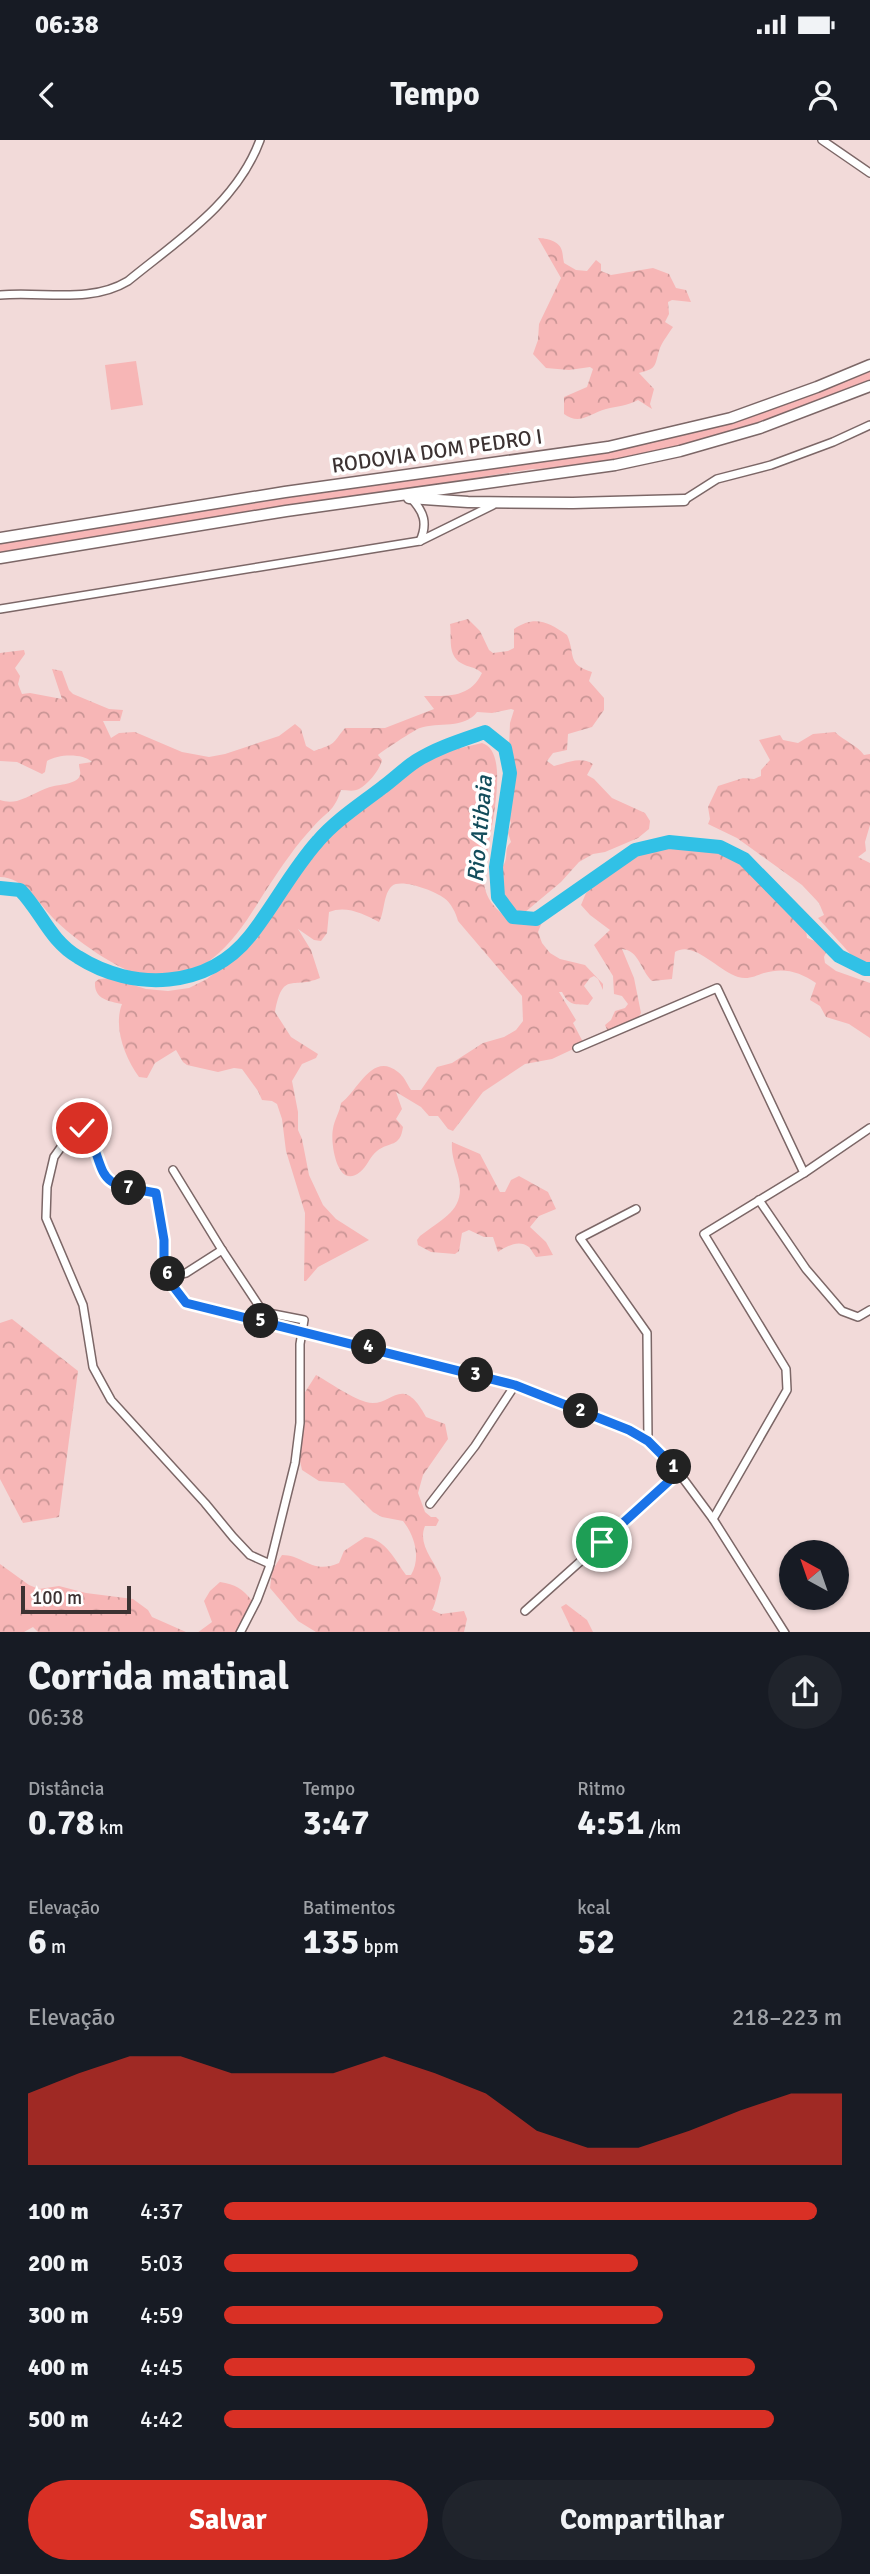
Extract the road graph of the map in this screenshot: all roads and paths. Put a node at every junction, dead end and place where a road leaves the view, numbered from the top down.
1 (260, 140) edge
2 (822, 140) edge
3 (870, 173) edge
4 (0, 295) edge
5 (870, 365) edge
6 (870, 386) edge
7 (870, 425) edge
8 (411, 498) junction
9 (684, 500) joint
10 (350, 502) junction
11 (501, 502) junction
12 (0, 538) edge
13 (420, 541) junction
14 (0, 558) edge
15 (0, 609) edge
16 (577, 1048) dead end
17 (870, 1128) edge
18 (173, 1170) dead end
19 (804, 1173) junction
20 (759, 1200) junction
21 (636, 1209) dead end
22 (222, 1250) junction
23 (177, 1275) dead end
24 (870, 1310) edge
25 (303, 1331) junction
26 (515, 1385) junction
27 (648, 1441) junction
28 (679, 1472) junction
29 (430, 1504) dead end
30 (713, 1518) junction
31 (270, 1564) junction
32 (525, 1611) dead end
33 (241, 1632) edge
34 (784, 1632) edge

1 - 4 street
2 - 3 street
5 - 12 highway, RODOVIA DOM PEDRO I
6 - 10 highway, RODOVIA DOM PEDRO I
7 - 9 street
8 - 10 highway
8 - 11 highway
8 - 13 street
9 - 11 highway
10 - 14 highway, RODOVIA DOM PEDRO I
11 - 13 street
13 - 15 street
16 - 19 street
17 - 19 street
18 - 22 street
19 - 20 street
20 - 24 street
20 - 30 street
21 - 27 street
22 - 23 street
22 - 25 street
25 - 26 street
25 - 31 street
25 - 31 street
26 - 27 street
26 - 29 street
27 - 28 street
28 - 30 street
28 - 32 street
30 - 34 street
31 - 33 street

